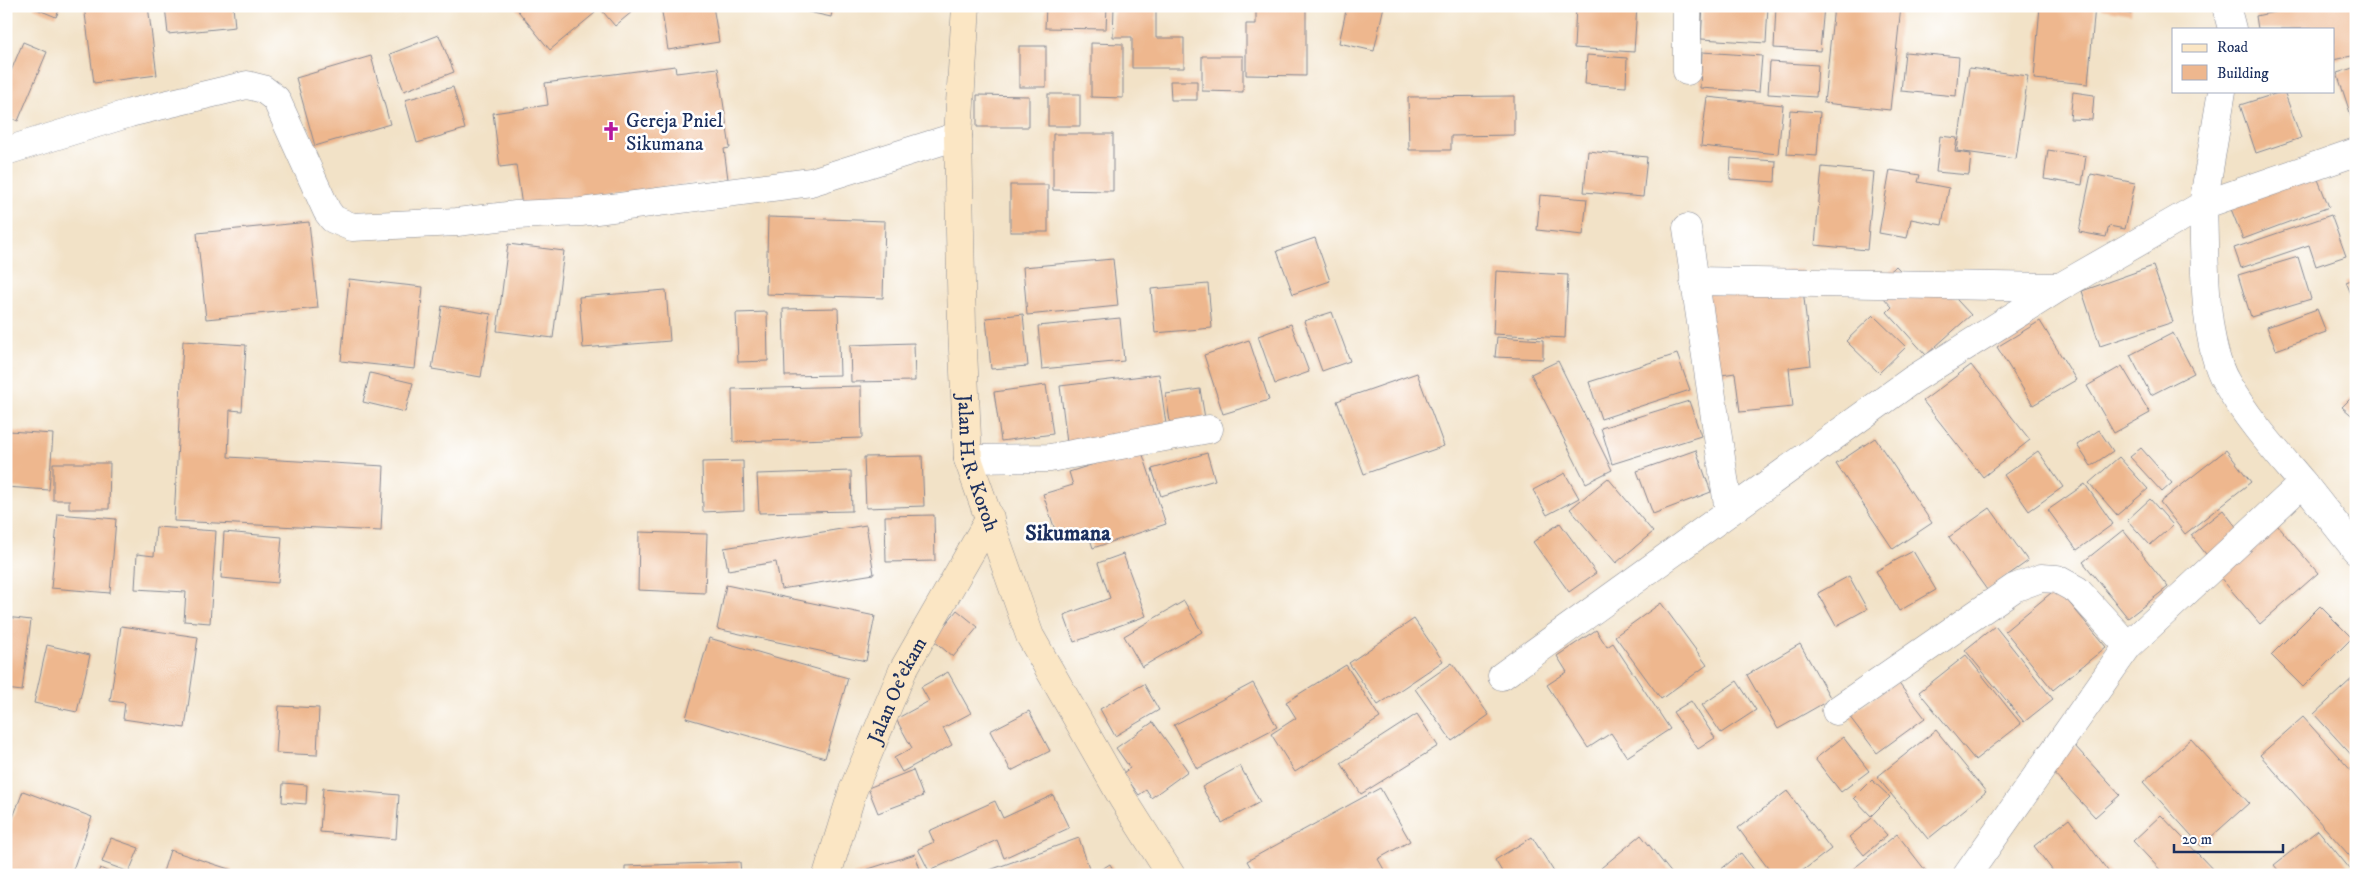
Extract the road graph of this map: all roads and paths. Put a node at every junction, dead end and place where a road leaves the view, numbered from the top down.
1 (966, 6) edge
2 (1687, 6) edge
3 (2226, 6) edge
4 (2232, 28) edge
5 (1687, 71) dead end
6 (2222, 92) edge
7 (958, 136) junction
8 (6, 151) edge
9 (2356, 152) edge
10 (2203, 205) junction
11 (1687, 228) dead end
12 (1694, 281) junction
13 (2060, 288) junction
14 (1209, 429) dead end
15 (968, 459) junction
16 (2303, 483) junction
17 (1729, 512) junction
18 (990, 518) junction
19 (2356, 550) edge
20 (2128, 646) junction
21 (1502, 676) dead end
22 (1836, 711) dead end
23 (827, 875) edge
24 (1171, 875) edge
25 (1967, 875) edge

1 - 7 main road, Jalan H.R. Koroh
2 - 5 street
3 - 4 street
6 - 10 street
7 - 8 street
7 - 15 main road, Jalan H.R. Koroh
9 - 10 street
10 - 13 street
10 - 16 street
11 - 12 street
12 - 13 street
12 - 17 street
13 - 17 street
14 - 15 street
15 - 18 main road, Jalan H.R. Koroh
16 - 19 street
16 - 20 street
17 - 21 street
18 - 23 main road, Jalan Oe'ekam
18 - 24 main road, Jalan H.R. Koroh
20 - 22 street
20 - 25 street

